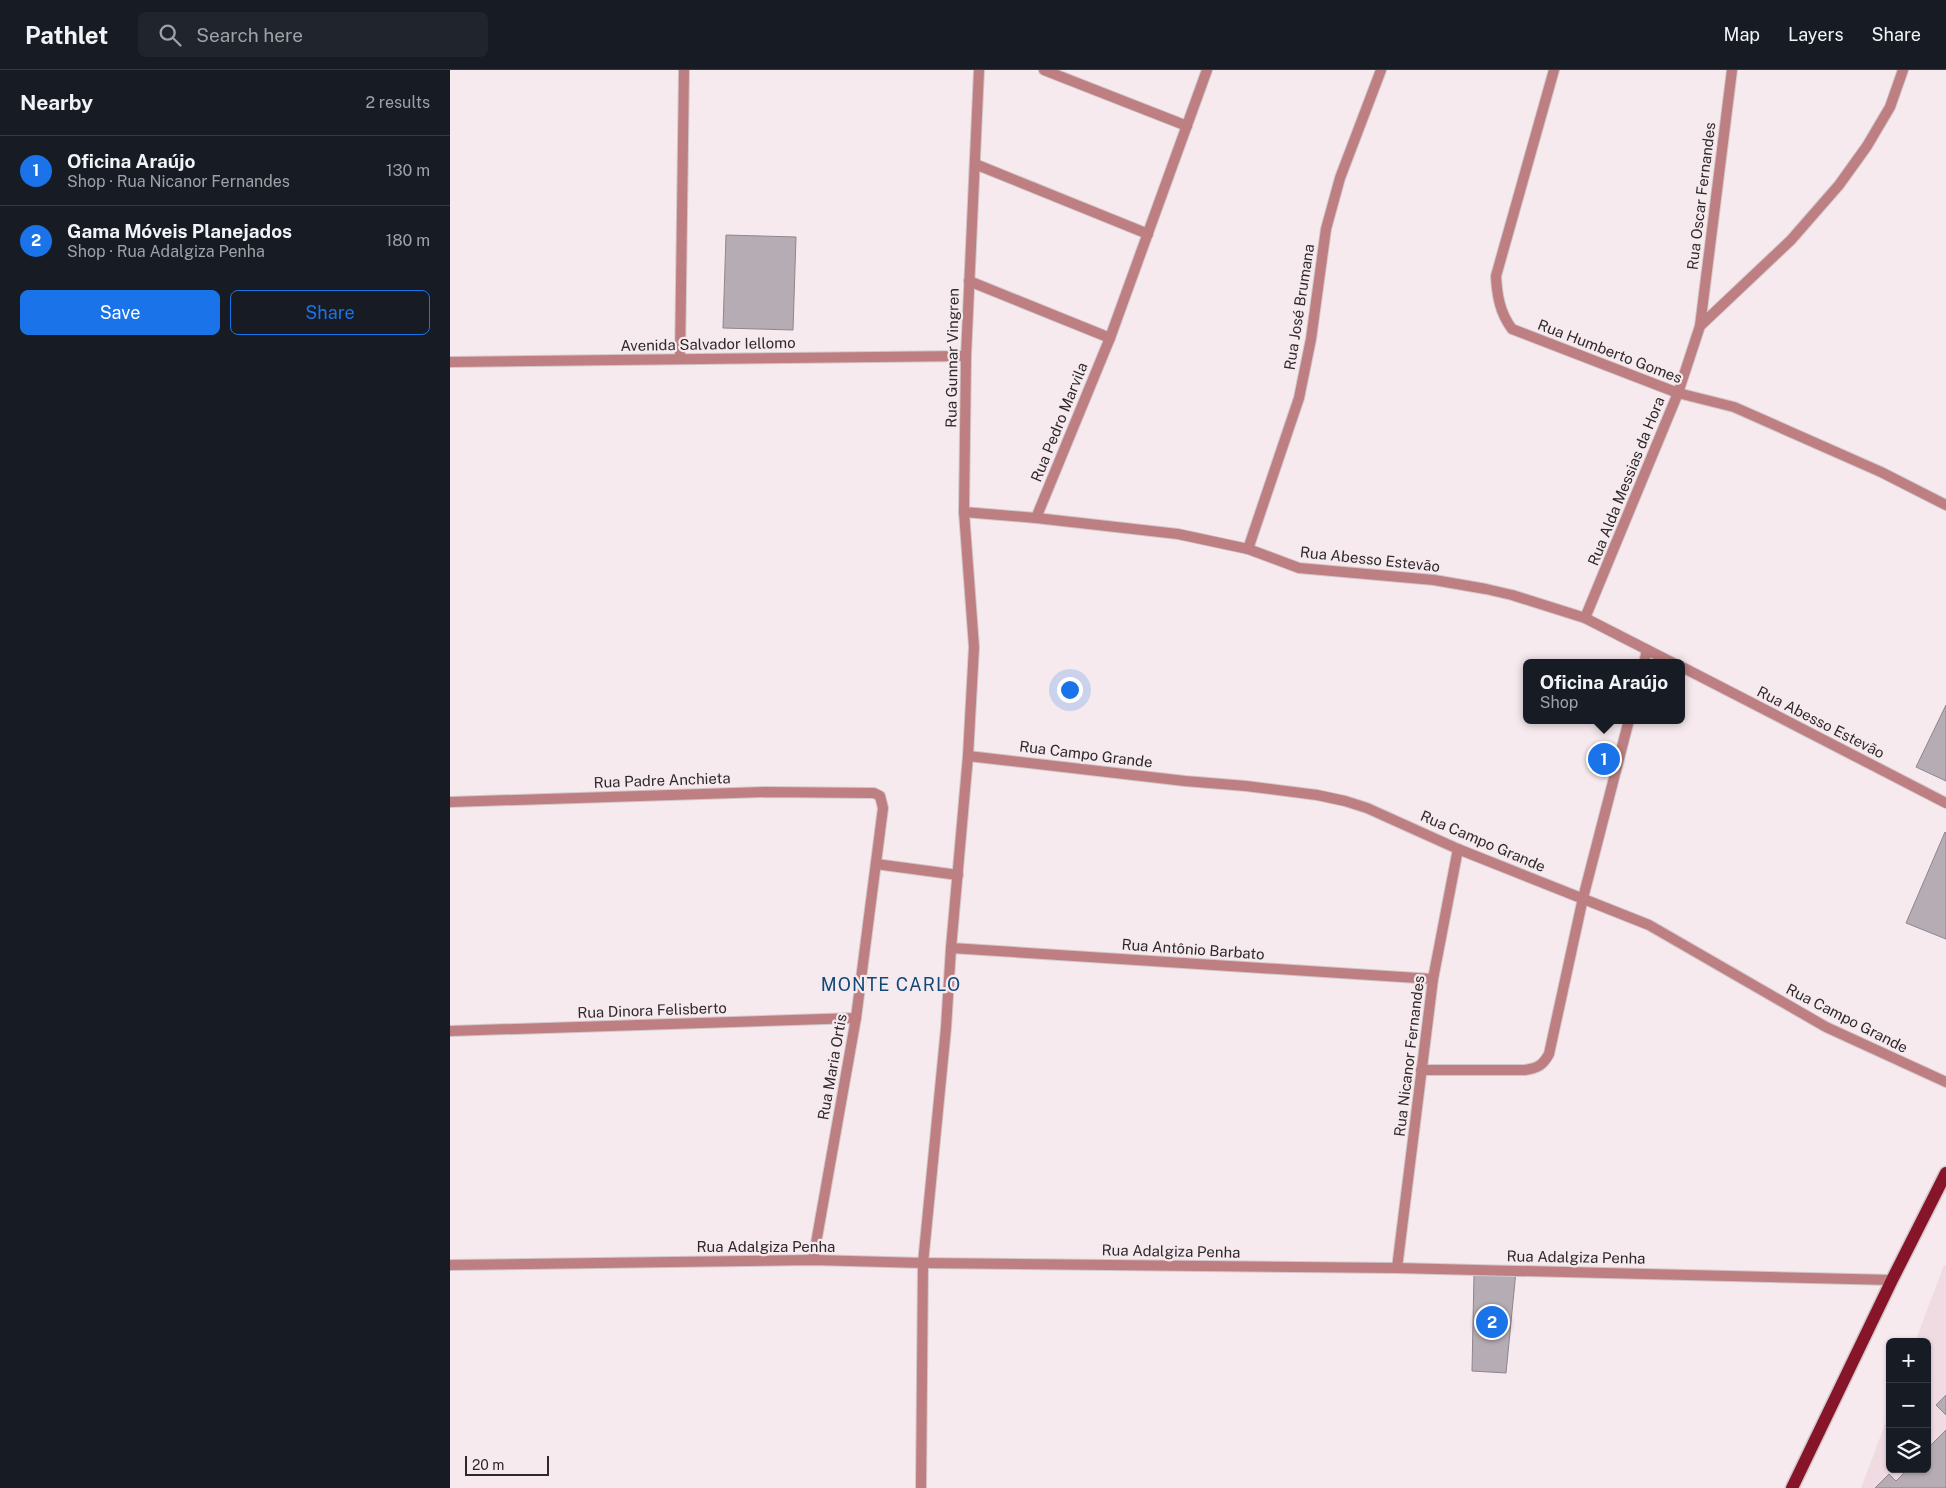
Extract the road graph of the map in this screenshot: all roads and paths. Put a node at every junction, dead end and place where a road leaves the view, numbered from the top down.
1 (684, 70) edge
2 (979, 70) edge
3 (1044, 70) edge
4 (1207, 70) edge
5 (1381, 70) edge
6 (1554, 70) edge
7 (1732, 70) edge
8 (1903, 70) edge
9 (1187, 126) junction
10 (975, 164) junction
11 (1148, 234) junction
12 (969, 281) junction
13 (1700, 326) junction
14 (1110, 338) junction
15 (966, 356) junction
16 (680, 360) junction
17 (450, 362) edge
18 (1678, 394) junction
19 (1946, 505) edge
20 (964, 512) junction
21 (1036, 518) junction
22 (1248, 549) junction
23 (1585, 618) junction
24 (1647, 650) junction
25 (1645, 659) edge
26 (1665, 659) edge
27 (1685, 669) edge
28 (1628, 724) edge
29 (968, 756) junction
30 (874, 793) joint
31 (450, 802) edge
32 (1946, 803) edge
33 (1458, 849) junction
34 (876, 864) junction
35 (958, 875) junction
36 (1583, 898) junction
37 (951, 948) junction
38 (1433, 979) junction
39 (856, 1018) junction
40 (450, 1031) edge
41 (1421, 1070) junction
42 (1946, 1082) edge
43 (1946, 1173) edge
44 (813, 1260) junction
45 (923, 1263) junction
46 (450, 1265) edge
47 (1397, 1268) junction
48 (1892, 1280) junction
49 (922, 1488) edge
50 (1792, 1488) edge

1 - 16 street
2 - 10 street, Rua Gunnar Vingren
3 - 9 street
4 - 9 street, Rua Pedro Marvila
5 - 22 street, Rua José Brumana
6 - 18 street, Rua Humberto Gomes
7 - 13 street, Rua Oscar Fernandes
8 - 13 street, Rua Alda Messias da Hora
9 - 11 street, Rua Pedro Marvila
10 - 11 street
10 - 12 street, Rua Gunnar Vingren
11 - 14 street, Rua Pedro Marvila
12 - 14 street
12 - 15 street, Rua Gunnar Vingren
13 - 18 street, Rua Alda Messias da Hora
14 - 21 street, Rua Pedro Marvila
15 - 16 street, Avenida Salvador Iellomo
15 - 20 street, Rua Gunnar Vingren
16 - 17 street, Avenida Salvador Iellomo
18 - 19 street, Rua Humberto Gomes
18 - 23 street, Rua Alda Messias da Hora
20 - 21 street, Rua Abesso Estevão
20 - 29 street, Rua Gunnar Vingren
21 - 22 street, Rua Abesso Estevão
22 - 23 street, Rua Abesso Estevão
23 - 24 street, Rua Abesso Estevão
24 - 25 street
24 - 26 street, Rua Abesso Estevão
27 - 32 street, Rua Abesso Estevão
28 - 36 street
29 - 33 street, Rua Campo Grande
29 - 35 street, Rua Gunnar Vingren
30 - 31 street, Rua Padre Anchieta
30 - 34 street, Rua Maria Ortis
33 - 36 street, Rua Campo Grande
33 - 38 street, Rua Nicanor Fernandes
34 - 35 street
34 - 39 street, Rua Maria Ortis
35 - 37 street, Rua Gunnar Vingren
36 - 41 street
36 - 42 street, Rua Campo Grande
37 - 38 street, Rua Antônio Barbato
37 - 45 street, Rua Gunnar Vingren
38 - 41 street, Rua Nicanor Fernandes
39 - 40 street, Rua Dinora Felisberto
39 - 44 street, Rua Maria Ortis
41 - 47 street, Rua Nicanor Fernandes
43 - 48 main road
44 - 45 street, Rua Adalgiza Penha
44 - 46 street, Rua Adalgiza Penha
45 - 47 street, Rua Adalgiza Penha
45 - 49 street, Rua Gunnar Vingren
47 - 48 street, Rua Adalgiza Penha
48 - 50 main road

